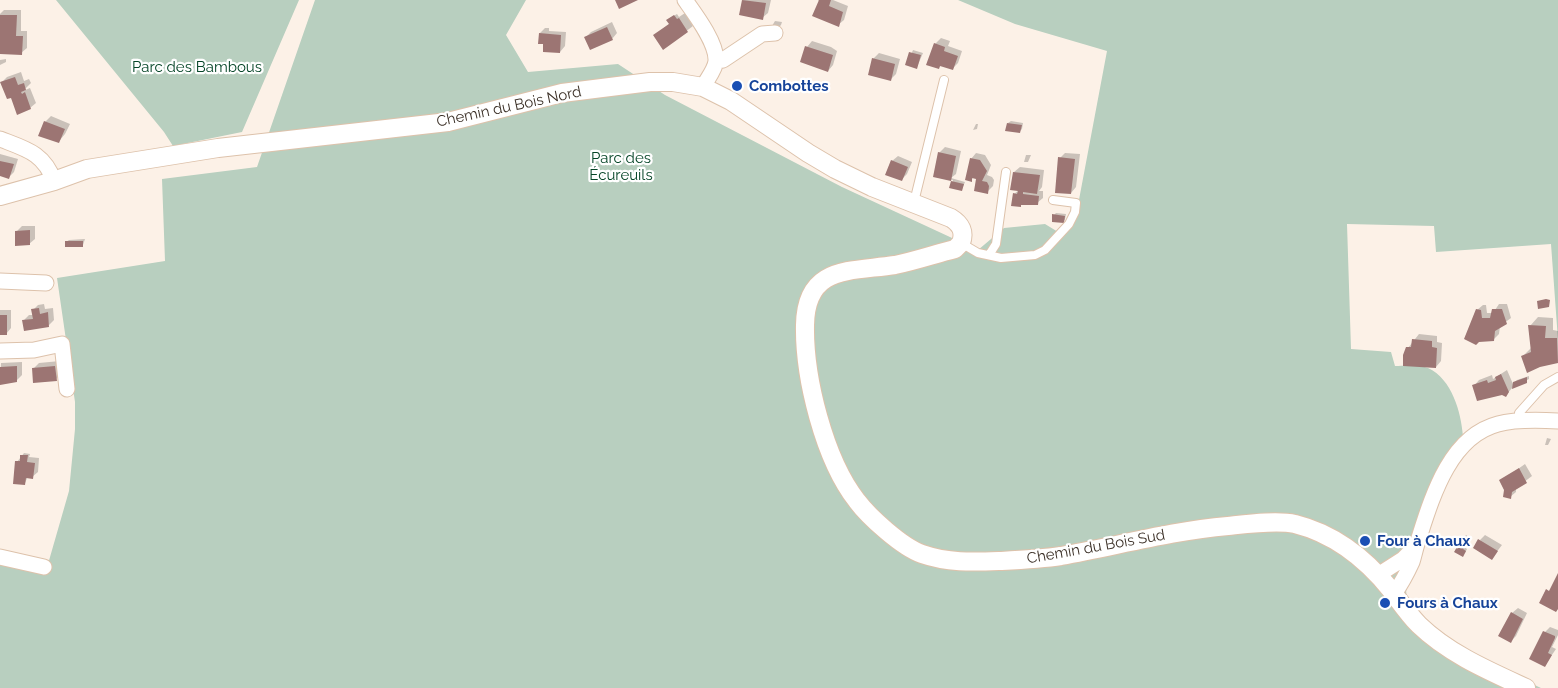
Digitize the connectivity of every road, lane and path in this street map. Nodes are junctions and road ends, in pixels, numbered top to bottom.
1 (685, 0) edge
2 (775, 33) dead end
3 (716, 61) junction
4 (944, 80) dead end
5 (703, 87) junction
6 (0, 139) edge
7 (1006, 172) dead end
8 (54, 181) junction
9 (0, 196) edge
10 (1053, 200) dead end
11 (914, 203) junction
12 (958, 246) junction
13 (989, 255) junction
14 (0, 281) edge
15 (46, 283) dead end
16 (0, 351) edge
17 (1558, 377) edge
18 (67, 389) dead end
19 (1558, 421) edge
20 (1520, 422) junction
21 (1416, 546) junction
22 (0, 557) edge
23 (44, 567) dead end
24 (1378, 575) junction
25 (1394, 594) junction
26 (1526, 688) edge

1 - 3 street
2 - 3 street
3 - 5 street
4 - 11 lane
5 - 8 street, Chemin du Bois Nord
5 - 11 street, Chemin du Bois Nord
6 - 8 street
7 - 13 lane
8 - 9 street, Chemin du Bois Nord
10 - 13 lane
11 - 12 street, Chemin du Bois Nord
12 - 13 lane
12 - 24 street, Chemin du Bois Sud
14 - 15 street
16 - 18 street
17 - 20 lane
19 - 20 street
20 - 21 street
21 - 24 street
21 - 25 street
22 - 23 street
24 - 25 street, Chemin du Bois Sud
25 - 26 street, Chemin du Bois Sud

